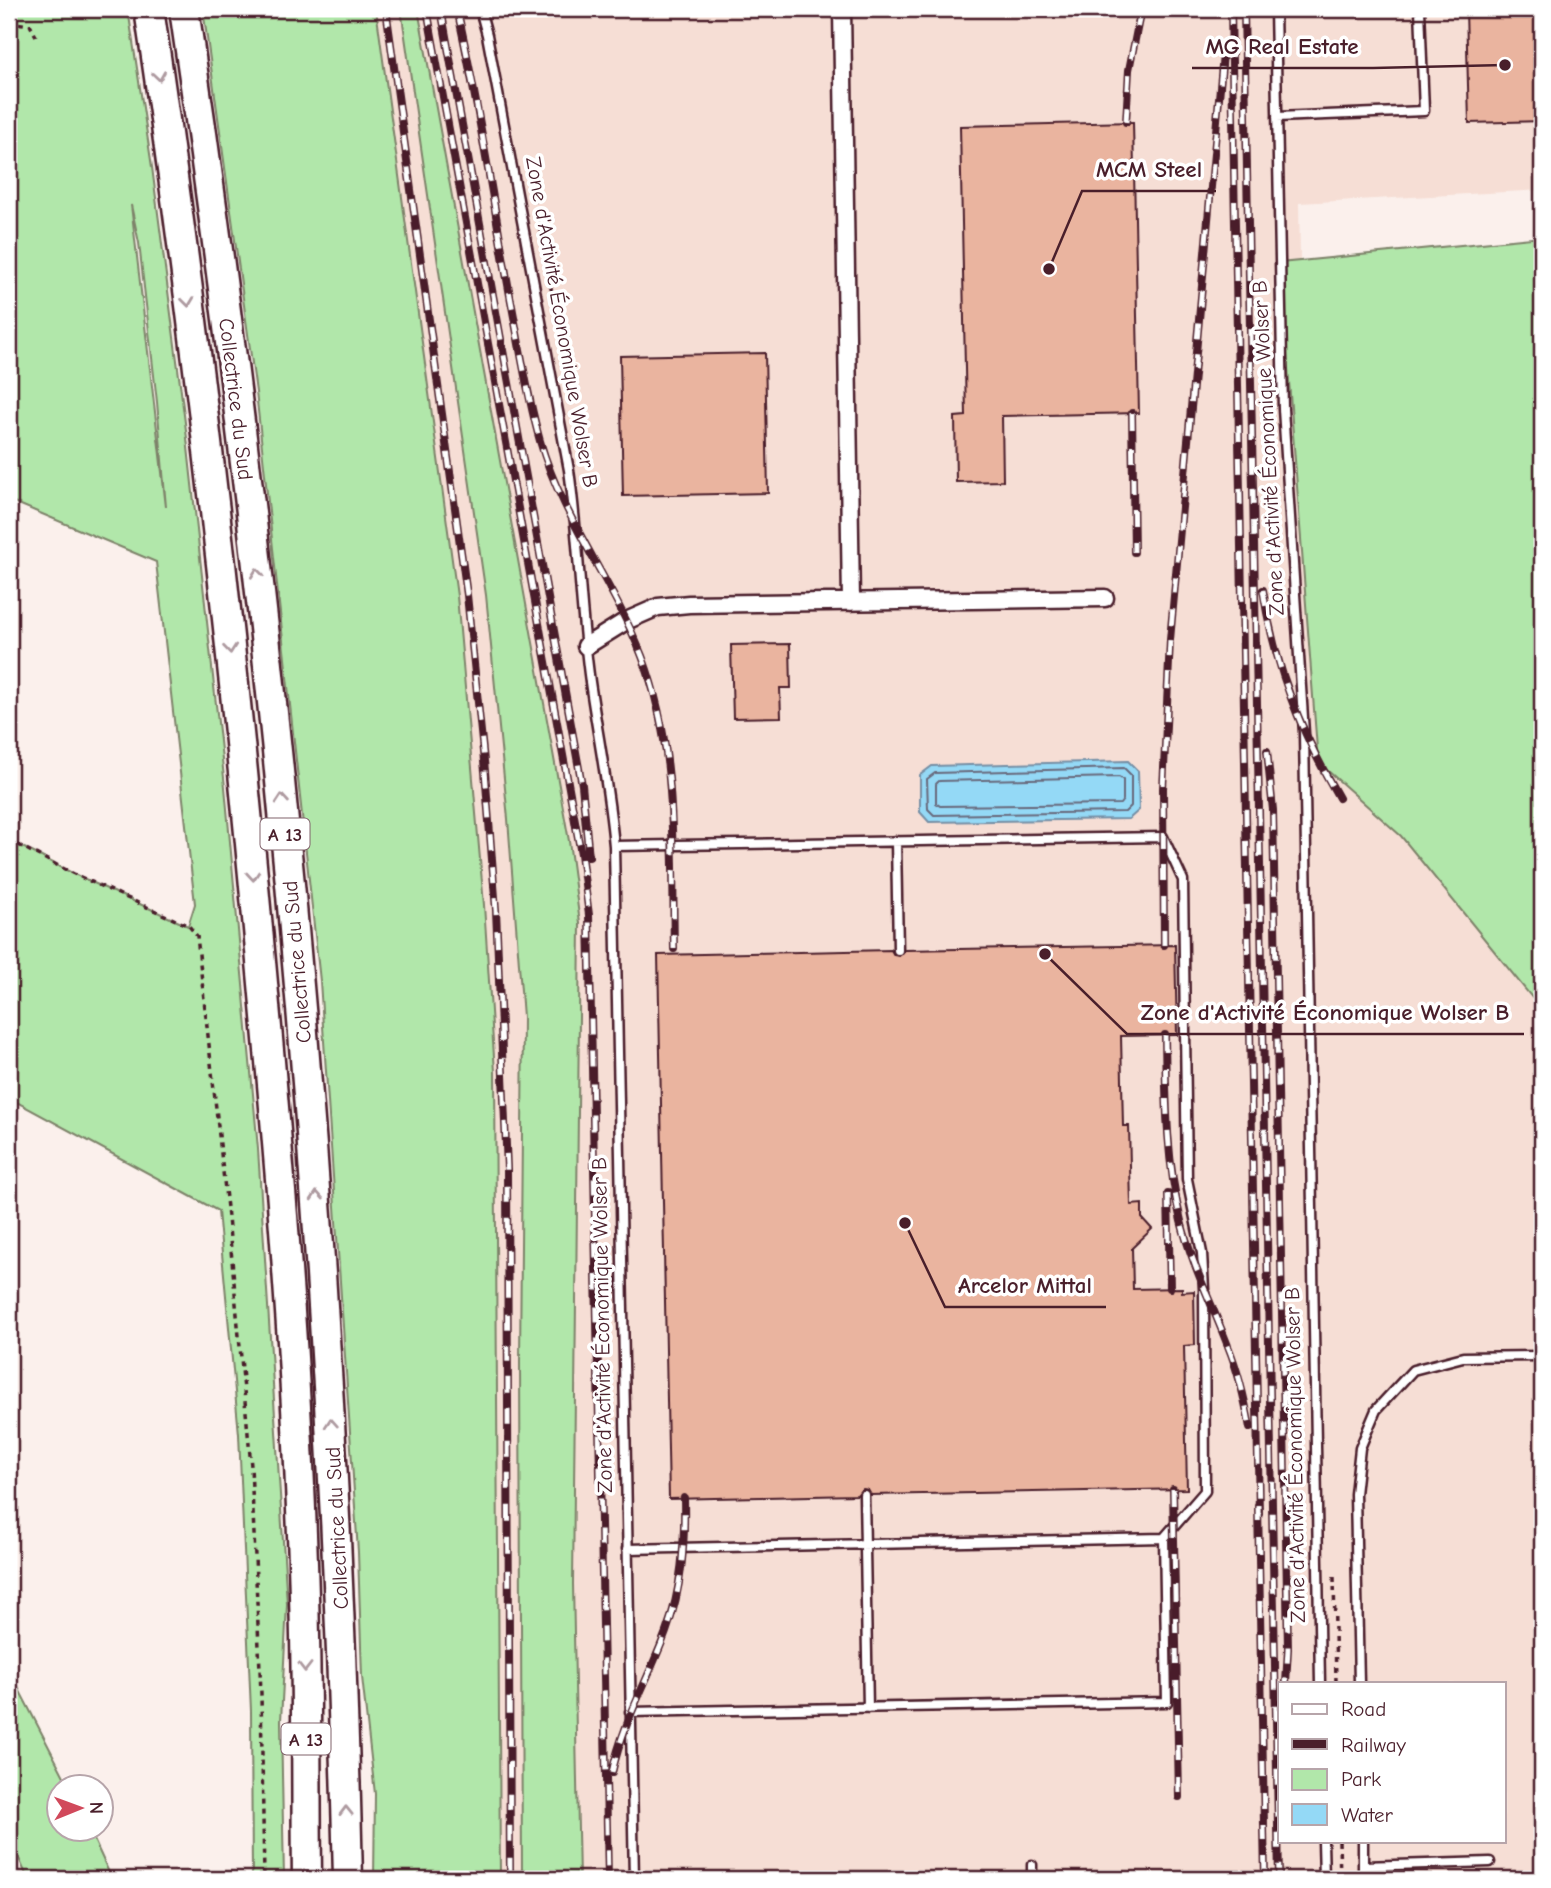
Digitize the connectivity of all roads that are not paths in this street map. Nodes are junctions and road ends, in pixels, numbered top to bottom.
1 (149, 9) edge
2 (184, 9) edge
3 (480, 9) edge
4 (842, 9) edge
5 (1275, 9) edge
6 (1420, 9) edge
7 (1277, 117) junction
8 (1105, 598) dead end
9 (851, 602) junction
10 (586, 646) junction
11 (896, 841) junction
12 (614, 846) junction
13 (898, 950) dead end
14 (1542, 1356) edge
15 (864, 1495) dead end
16 (1164, 1538) junction
17 (865, 1544) junction
18 (628, 1549) junction
19 (1320, 1682) edge
20 (1359, 1682) edge
21 (868, 1708) junction
22 (630, 1712) junction
23 (1323, 1842) edge
24 (1363, 1842) edge
25 (1490, 1862) dead end
26 (1032, 1865) dead end
27 (1363, 1866) junction
28 (307, 1879) edge
29 (348, 1879) edge
30 (634, 1879) edge
31 (1032, 1879) edge
32 (1324, 1879) edge
33 (1363, 1879) edge

1 -> 28 highway, Collectrice du Sud / A 13
29 -> 2 highway, Collectrice du Sud / A 13
3 - 10 lane, Zone d'Activité Économique Wolser B
4 - 9 street
5 - 7 lane, Zone d'Activité Économique Wolser B
6 - 7 lane
7 - 19 lane, Zone d'Activité Économique Wolser B
8 - 9 street
9 - 10 street
10 - 12 lane, Zone d'Activité Économique Wolser B
11 - 12 lane
11 - 13 lane
11 - 16 lane
12 - 18 lane, Zone d'Activité Économique Wolser B
14 - 20 lane
15 - 17 lane
16 - 17 lane
16 - 21 lane
17 - 18 lane
17 - 21 lane
18 - 22 lane, Zone d'Activité Économique Wolser B
21 - 22 lane
22 - 30 lane, Zone d'Activité Économique Wolser B
23 - 32 lane
24 - 27 lane
25 - 27 lane
26 - 31 lane
27 - 33 lane

